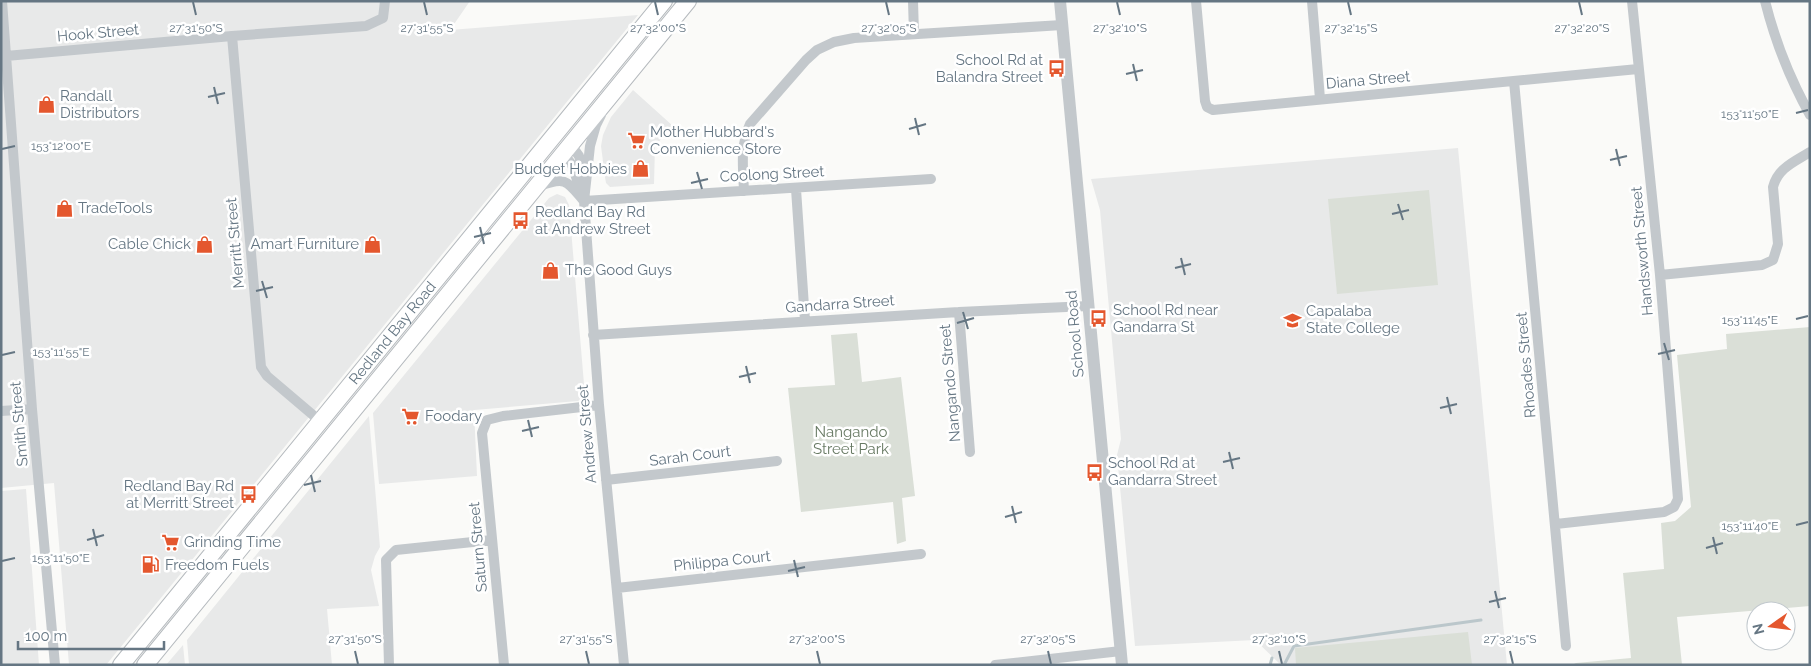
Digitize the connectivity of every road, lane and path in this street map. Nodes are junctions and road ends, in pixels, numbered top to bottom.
1 (2, 1) edge
2 (384, 1) edge
3 (664, 1) edge
4 (688, 1) edge
5 (913, 1) edge
6 (1060, 1) edge
7 (1196, 1) edge
8 (1312, 1) edge
9 (1632, 1) edge
10 (1765, 1) edge
11 (1062, 25) junction
12 (914, 34) junction
13 (232, 36) junction
14 (6, 56) junction
15 (1638, 69) junction
16 (1514, 81) junction
17 (609, 99) junction
18 (1320, 99) junction
19 (1810, 115) edge
20 (554, 136) junction
21 (567, 149) junction
22 (1810, 152) edge
23 (931, 179) dead end
24 (586, 182) junction
25 (537, 188) junction
26 (796, 188) junction
27 (744, 191) junction
28 (584, 201) junction
29 (1660, 275) junction
30 (1090, 306) junction
31 (959, 312) junction
32 (805, 321) junction
33 (593, 335) junction
34 (599, 405) junction
35 (32, 409) junction
36 (1, 411) edge
37 (320, 421) junction
38 (970, 452) dead end
39 (777, 461) dead end
40 (606, 480) junction
41 (1556, 524) junction
42 (492, 540) junction
43 (921, 554) dead end
44 (617, 588) junction
45 (1566, 646) dead end
46 (1121, 651) junction
47 (55, 665) edge
48 (121, 665) edge
49 (145, 665) edge
50 (390, 665) edge
51 (504, 665) edge
52 (624, 665) edge
53 (995, 665) edge
54 (1122, 665) edge

1 - 14 street, Smith Street
2 - 13 street, Hook Street
3 - 20 main road, Redland Bay Road
4 - 17 main road, Redland Bay Road
5 - 12 street
6 - 11 street, School Road
7 - 18 street, Diana Street
8 - 18 street
9 - 15 street, Handsworth Street
10 - 19 street
11 - 12 street
11 - 30 street, School Road
12 - 27 street
13 - 14 street, Hook Street
13 - 37 street, Merritt Street
14 - 35 street, Smith Street
15 - 16 street, Diana Street
15 - 29 street, Handsworth Street
16 - 18 street, Diana Street
16 - 41 street, Rhoades Street
17 - 21 main road, Redland Bay Road
17 - 24 street, Andrew Street
20 - 21 main road
20 - 37 main road, Redland Bay Road
21 - 24 street, Andrew Street
21 - 25 main road, Redland Bay Road
21 - 28 street, Andrew Street
22 - 29 street
23 - 26 street, Coolong Street
24 - 28 street, Andrew Street
25 - 28 street
25 - 49 main road, Redland Bay Road
26 - 27 street, Coolong Street
26 - 32 street
27 - 28 street, Coolong Street
28 - 33 street, Andrew Street
29 - 41 street, Handsworth Street
30 - 31 street, Gandarra Street
30 - 46 street, School Road
31 - 32 street, Gandarra Street
31 - 38 street, Nangando Street
32 - 33 street, Gandarra Street
33 - 34 street, Andrew Street
34 - 40 street, Andrew Street
34 - 42 street, Saturn Street
35 - 36 street
35 - 47 street, Smith Street
37 - 48 main road, Redland Bay Road
39 - 40 street, Sarah Court
40 - 44 street, Andrew Street
41 - 45 street, Rhoades Street
42 - 50 street
42 - 51 street, Saturn Street
43 - 44 street, Philippa Court
44 - 52 street, Andrew Street
46 - 53 street
46 - 54 street, School Road

